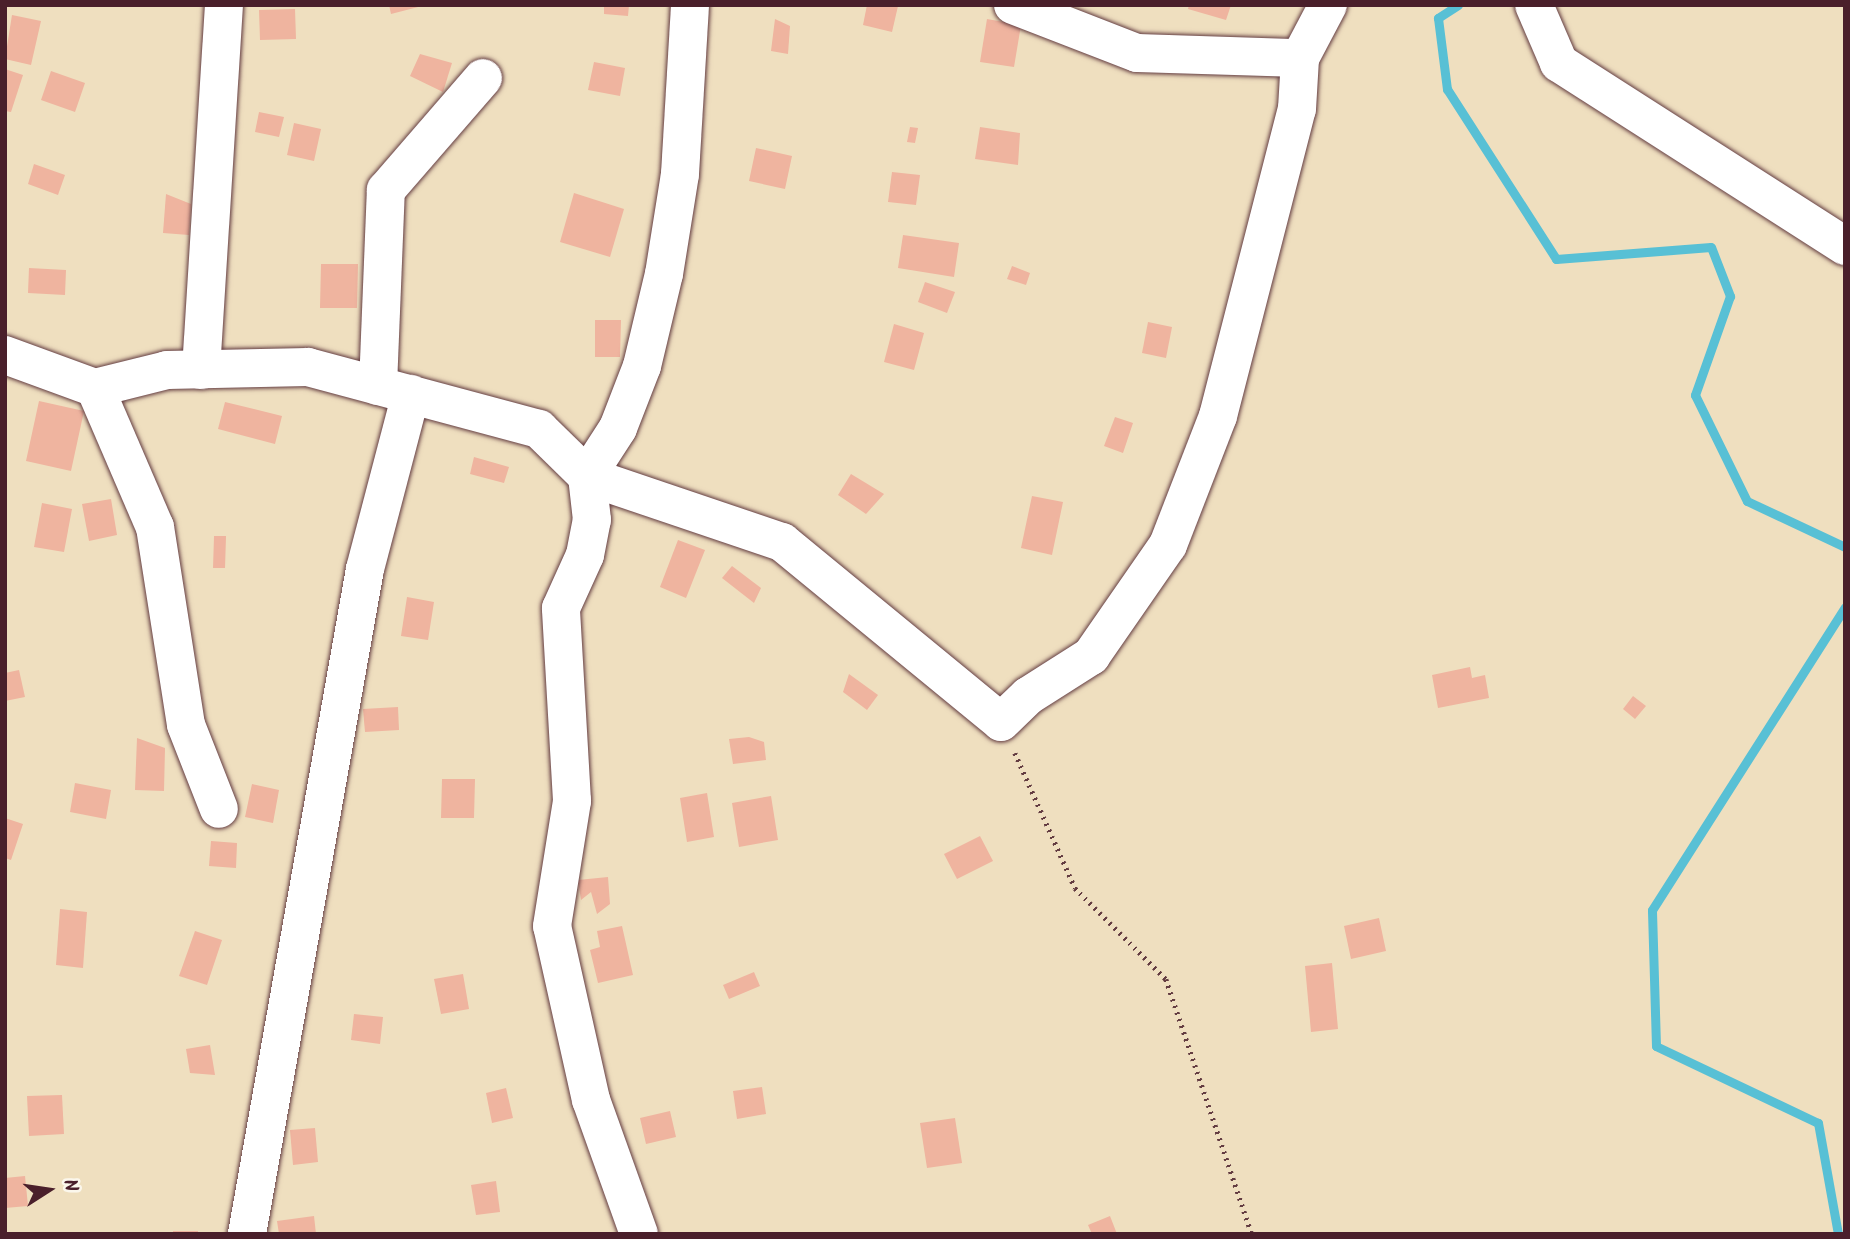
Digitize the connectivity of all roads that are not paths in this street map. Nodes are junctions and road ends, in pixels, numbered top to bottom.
1 (224, 5) edge
2 (690, 5) edge
3 (1013, 5) edge
4 (1328, 5) edge
5 (1534, 5) edge
6 (1300, 58) junction
7 (482, 78) dead end
8 (1845, 246) edge
9 (5, 355) edge
10 (201, 370) junction
11 (95, 388) junction
12 (394, 390) junction
13 (587, 476) junction
14 (219, 809) dead end
15 (247, 1234) edge
16 (639, 1234) edge

1 - 10 street
2 - 13 street
3 - 6 street
4 - 6 street
5 - 8 street
6 - 13 street
7 - 12 street
9 - 11 street
10 - 11 street
10 - 12 street
11 - 14 street
12 - 13 street
12 - 15 street
13 - 16 street

